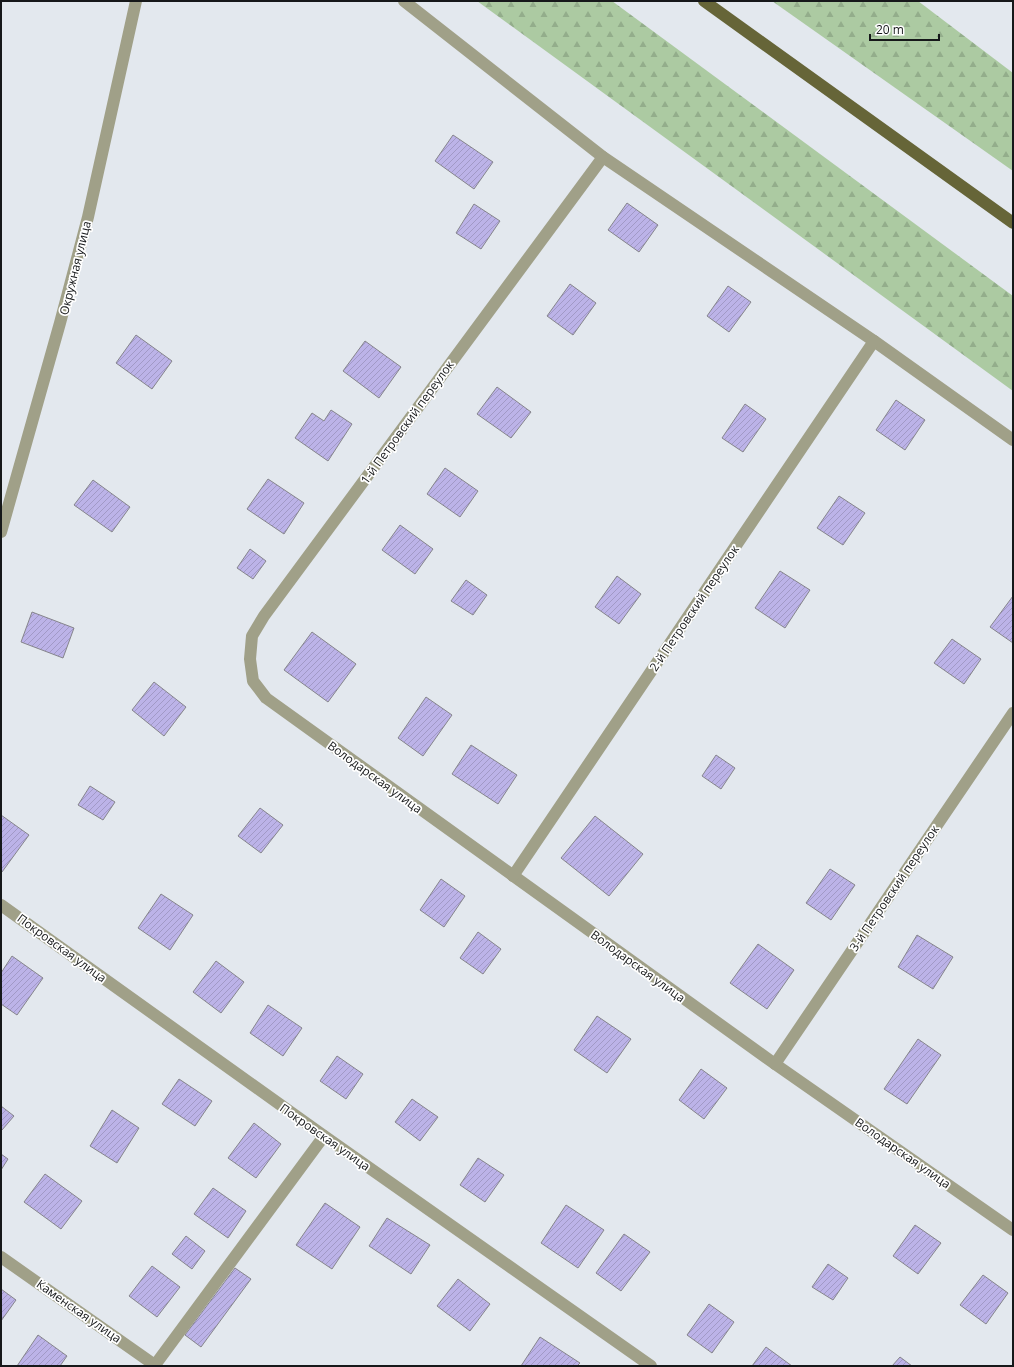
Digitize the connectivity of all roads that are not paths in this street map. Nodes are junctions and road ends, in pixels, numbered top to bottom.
1 (136, 1) edge
2 (404, 1) edge
3 (704, 1) edge
4 (603, 156) junction
5 (1013, 223) edge
6 (874, 341) junction
7 (1013, 440) edge
8 (1, 532) edge
9 (266, 698) joint
10 (1013, 713) edge
11 (513, 876) junction
12 (1, 905) edge
13 (775, 1064) junction
14 (324, 1136) junction
15 (1013, 1230) edge
16 (1, 1257) edge
17 (155, 1365) edge
18 (651, 1366) edge

1 - 8 street, Окружная улица
2 - 4 street
3 - 5 main road
4 - 6 street
4 - 9 street, 1-й Петровский переулок
6 - 7 street
6 - 11 street, 2-й Петровский переулок
9 - 11 street, Володарская улица
10 - 13 street, 3-й Петровский переулок
11 - 13 street, Володарская улица
12 - 14 street, Покровская улица
13 - 15 street, Володарская улица
14 - 17 street
14 - 18 street, Покровская улица
16 - 17 street, Каменская улица

